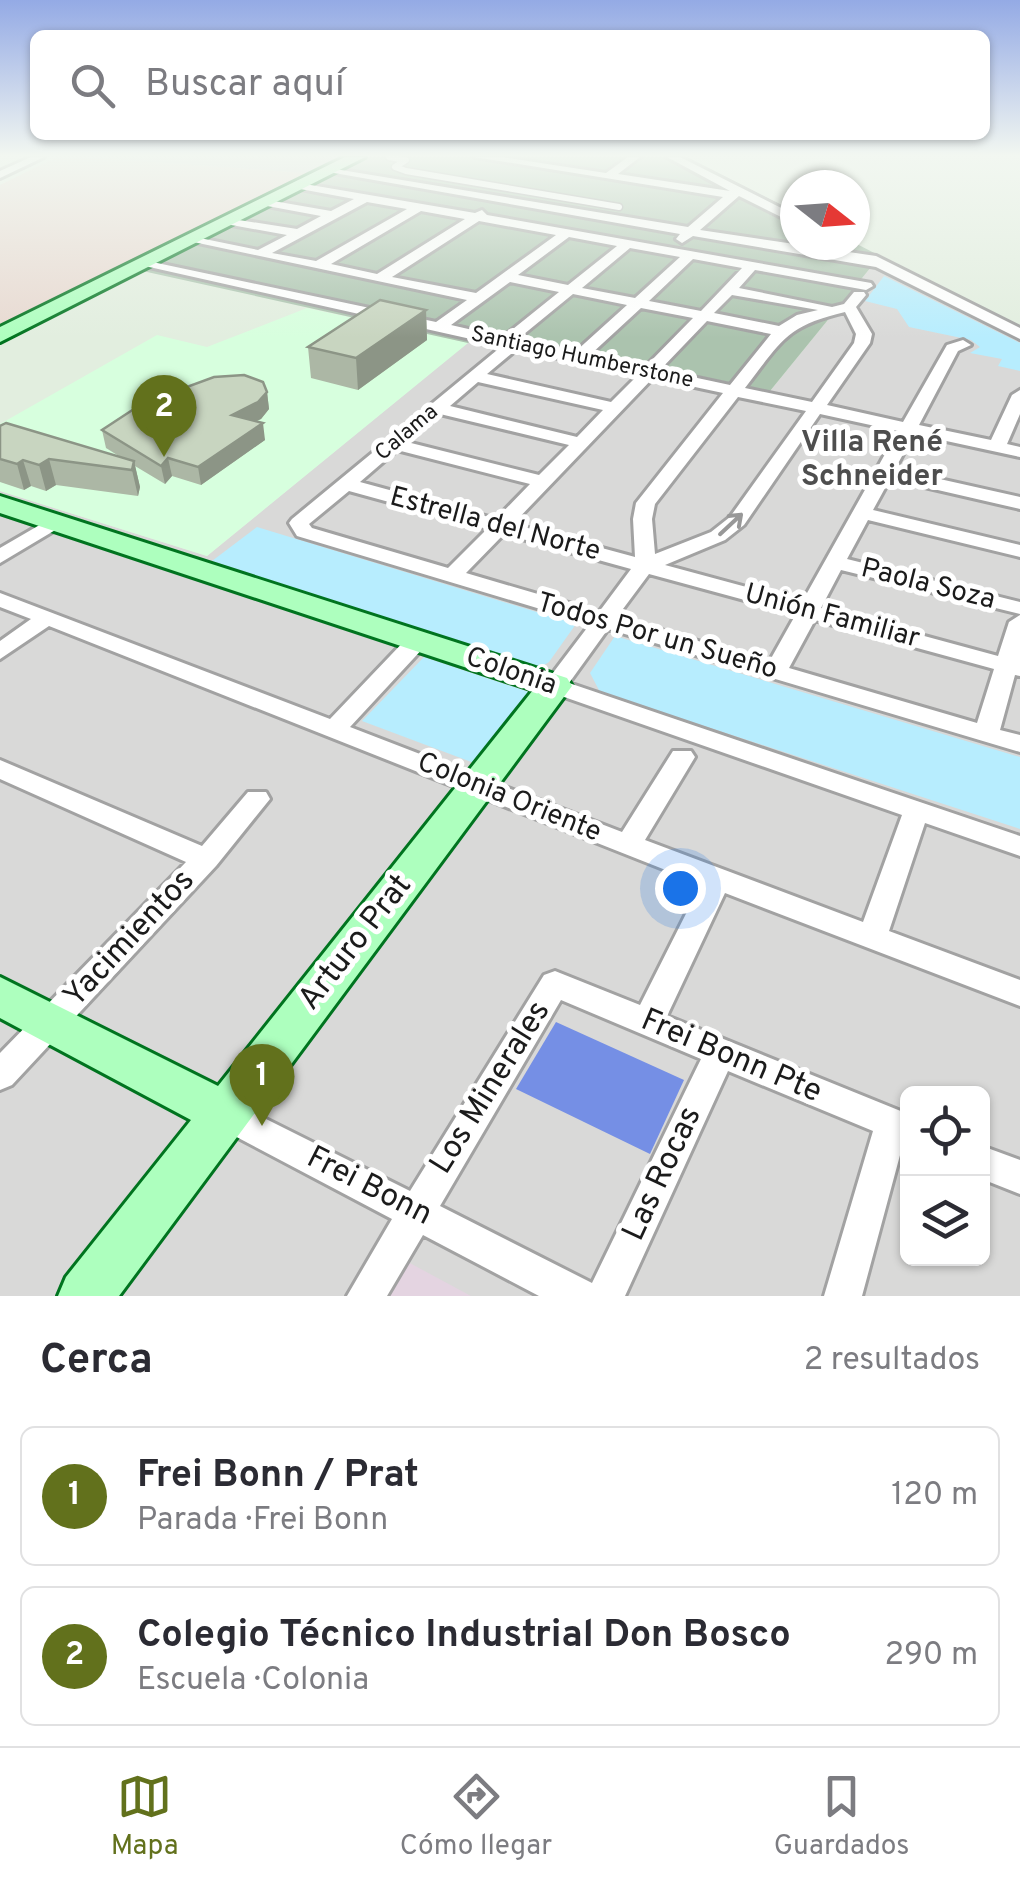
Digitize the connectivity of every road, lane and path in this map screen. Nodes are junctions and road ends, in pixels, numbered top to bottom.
1 (237, 217) edge
2 (328, 217) edge
3 (402, 217) edge
4 (477, 217) edge
5 (480, 217) edge
6 (606, 217) edge
7 (706, 217) edge
8 (230, 221) junction
9 (690, 232) junction
10 (299, 233) junction
11 (567, 233) junction
12 (190, 240) junction
13 (627, 244) junction
14 (668, 251) junction
15 (260, 254) junction
16 (690, 255) junction
17 (870, 258) edge
18 (144, 264) junction
19 (882, 264) junction
20 (318, 266) junction
21 (752, 266) junction
22 (507, 277) junction
23 (380, 278) junction
24 (866, 286) junction
25 (571, 290) junction
26 (728, 290) junction
27 (478, 298) junction
28 (638, 302) junction
29 (844, 308) junction
30 (704, 316) junction
31 (439, 327) junction
32 (781, 331) junction
33 (1020, 334) edge
34 (0, 335) edge
35 (511, 342) junction
36 (964, 345) dead end
37 (580, 357) junction
38 (650, 372) junction
39 (475, 376) junction
40 (736, 391) junction
41 (1020, 395) edge
42 (437, 408) junction
43 (616, 408) junction
44 (818, 409) junction
45 (908, 428) junction
46 (582, 442) junction
47 (394, 444) junction
48 (997, 448) junction
49 (1020, 452) edge
50 (884, 472) junction
51 (543, 482) junction
52 (346, 484) junction
53 (1020, 503) edge
54 (0, 504) edge
55 (862, 513) junction
56 (55, 522) junction
57 (299, 524) joint
58 (500, 526) junction
59 (1020, 551) edge
60 (0, 557) edge
61 (835, 562) junction
62 (644, 566) junction
63 (452, 576) junction
64 (0, 599) edge
65 (1020, 608) edge
66 (808, 611) junction
67 (49, 616) junction
68 (604, 621) junction
69 (1020, 622) edge
70 (418, 640) junction
71 (0, 652) edge
72 (1013, 667) edge
73 (775, 672) junction
74 (555, 686) junction
75 (335, 728) junction
76 (986, 734) junction
77 (1020, 744) edge
78 (682, 757) dead end
79 (0, 769) edge
80 (478, 787) junction
81 (257, 799) dead end
82 (916, 812) junction
83 (628, 846) junction
84 (1020, 846) edge
85 (206, 859) junction
86 (718, 879) junction
87 (872, 938) junction
88 (555, 984) joint
89 (1020, 993) edge
90 (0, 996) edge
91 (648, 1022) junction
92 (50, 1024) junction
93 (720, 1052) junction
94 (0, 1075) edge
95 (224, 1112) junction
96 (900, 1127) edge
97 (990, 1165) edge
98 (1020, 1177) edge
99 (415, 1212) junction
100 (85, 1296) edge
101 (366, 1296) edge
102 (578, 1296) edge
103 (605, 1296) edge
104 (843, 1296) edge

1 - 8 street
2 - 10 street
3 - 20 street
4 - 23 street
5 - 11 street
6 - 9 street
7 - 9 street
8 - 10 street
8 - 12 street
9 - 14 street
9 - 19 street
10 - 15 street
11 - 13 street
11 - 22 street
12 - 15 street
12 - 18 street
13 - 14 street
13 - 25 street, Calama
14 - 16 street
15 - 20 street
16 - 21 street
16 - 28 street
17 - 19 street
18 - 31 street, Santiago Humberstone
18 - 34 street
19 - 24 street
19 - 33 street
20 - 23 street
21 - 24 street
21 - 26 street
22 - 25 street
22 - 27 street
23 - 27 street
24 - 29 street
25 - 28 street
25 - 35 street, Calama
26 - 29 street
26 - 30 street
27 - 31 street
28 - 30 street
28 - 37 street
29 - 32 street
29 - 44 street
30 - 32 street
30 - 38 street
31 - 35 street, Santiago Humberstone
32 - 40 street
35 - 37 street, Santiago Humberstone
35 - 39 street, Calama
36 - 45 street
37 - 38 street, Santiago Humberstone
38 - 40 street, Santiago Humberstone
38 - 43 street
39 - 42 street, Calama
39 - 43 street
40 - 44 street, Santiago Humberstone
40 - 62 street
41 - 48 street
42 - 46 street
42 - 47 street, Calama
43 - 46 street
44 - 45 street, Santiago Humberstone
62 -> 44 street
45 - 48 street, Santiago Humberstone
45 - 50 street
46 - 51 street
47 - 51 street
47 - 52 street, Calama
48 - 49 street, Santiago Humberstone
50 - 53 street
50 - 55 street
51 - 58 street
52 - 57 street, Calama
52 - 58 street, Estrella del Norte
54 - 56 street, Colonia
55 - 59 street
55 - 61 street
56 - 60 street
56 - 70 street, Colonia
57 - 63 street, Todos Por un Sueño
58 - 62 street, Estrella del Norte
58 - 63 street
61 - 65 street, Paola Soza
61 - 66 street
62 - 66 street, Unión Familiar
62 - 68 street
63 - 68 street, Todos Por un Sueño
64 - 67 street, Colonia Oriente
66 - 72 street, Unión Familiar
66 - 73 street
67 - 71 street
67 - 75 street, Colonia Oriente
68 - 73 street, Todos Por un Sueño
68 - 74 street
69 - 72 street
70 - 74 street, Colonia
70 - 75 street
72 - 76 street
73 - 76 street, Todos Por un Sueño
74 - 80 street, Arturo Prat
74 - 82 street, Colonia
75 - 80 street, Colonia Oriente
76 - 77 street, Todos Por un Sueño
78 - 83 street
79 - 85 street
80 - 83 street, Colonia Oriente
80 - 95 street, Arturo Prat
81 - 85 street, Yacimientos
82 - 84 street, Colonia
82 - 87 street
83 - 86 street, Colonia Oriente
85 - 92 street, Yacimientos
86 - 87 street, Colonia Oriente
86 - 91 street
87 - 89 street, Colonia Oriente
88 - 91 street, Frei Bonn Pte
88 - 99 street, Los Minerales
90 - 92 street, Frei Bonn
91 - 93 street, Frei Bonn Pte
92 - 94 street, Yacimientos
92 - 95 street, Frei Bonn
93 - 96 street, Frei Bonn Pte
93 - 103 street, Las Rocas
95 - 99 street, Frei Bonn
95 - 100 street, Arturo Prat
96 - 104 street
97 - 98 street
99 - 101 street, Los Minerales
99 - 102 street, Frei Bonn

